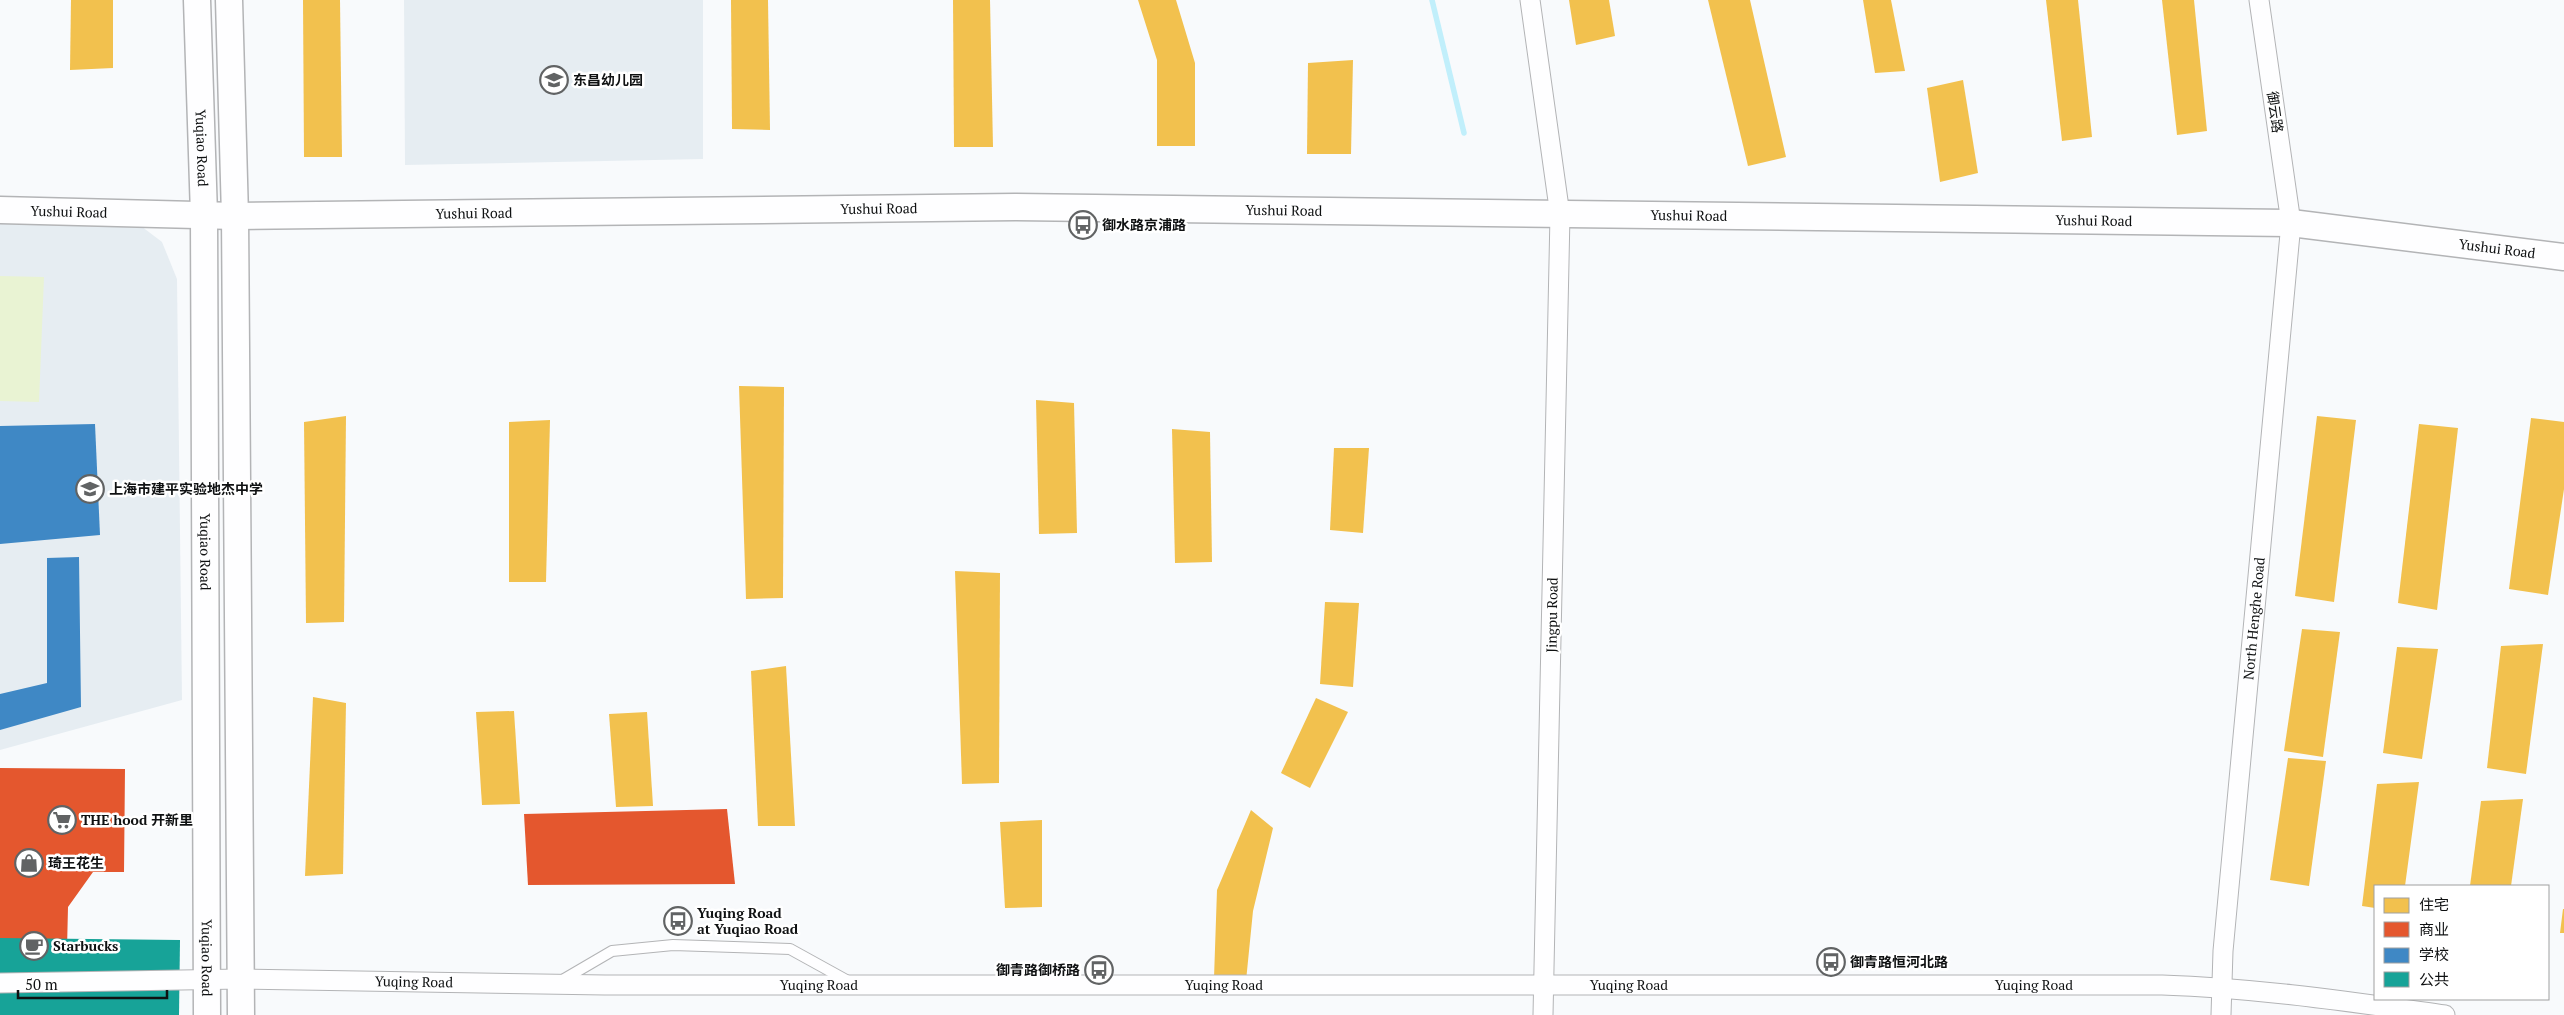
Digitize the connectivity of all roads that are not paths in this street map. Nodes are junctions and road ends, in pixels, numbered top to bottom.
1 (197, 0) edge
2 (229, 0) edge
3 (1530, 0) edge
4 (2259, 0) edge
5 (0, 210) edge
6 (204, 215) junction
7 (1560, 215) junction
8 (234, 216) junction
9 (2291, 223) junction
10 (2564, 257) edge
11 (241, 979) junction
12 (207, 980) junction
13 (0, 983) edge
14 (555, 984) junction
15 (855, 986) junction
16 (1544, 986) junction
17 (2222, 987) junction
18 (206, 1015) edge
19 (241, 1015) edge
20 (1543, 1015) edge
21 (2221, 1015) edge
22 (2445, 1015) edge

1 - 6 street, Yuqiao Road
2 - 8 street
3 - 7 street, Jingpu Road
4 - 9 street, 御云路
5 - 6 street, Yushui Road
6 - 8 street, Yushui Road
6 - 12 street, Yuqiao Road
7 - 8 street, Yushui Road
7 - 9 street, Yushui Road
7 - 16 street, Jingpu Road
8 - 11 street
9 - 10 street, Yushui Road
9 - 17 street, North Henghe Road
11 - 12 street, Yuqing Road
11 - 14 street, Yuqing Road
11 - 19 street
12 - 13 street, Yuqing Road
12 - 18 street, Yuqiao Road
14 - 15 street, Yuqing Road
14 - 15 lane
15 - 16 street, Yuqing Road
16 - 17 street, Yuqing Road
16 - 20 street, Jingpu Road
17 - 21 street, North Henghe Road
17 - 22 street, Yuqing Road

